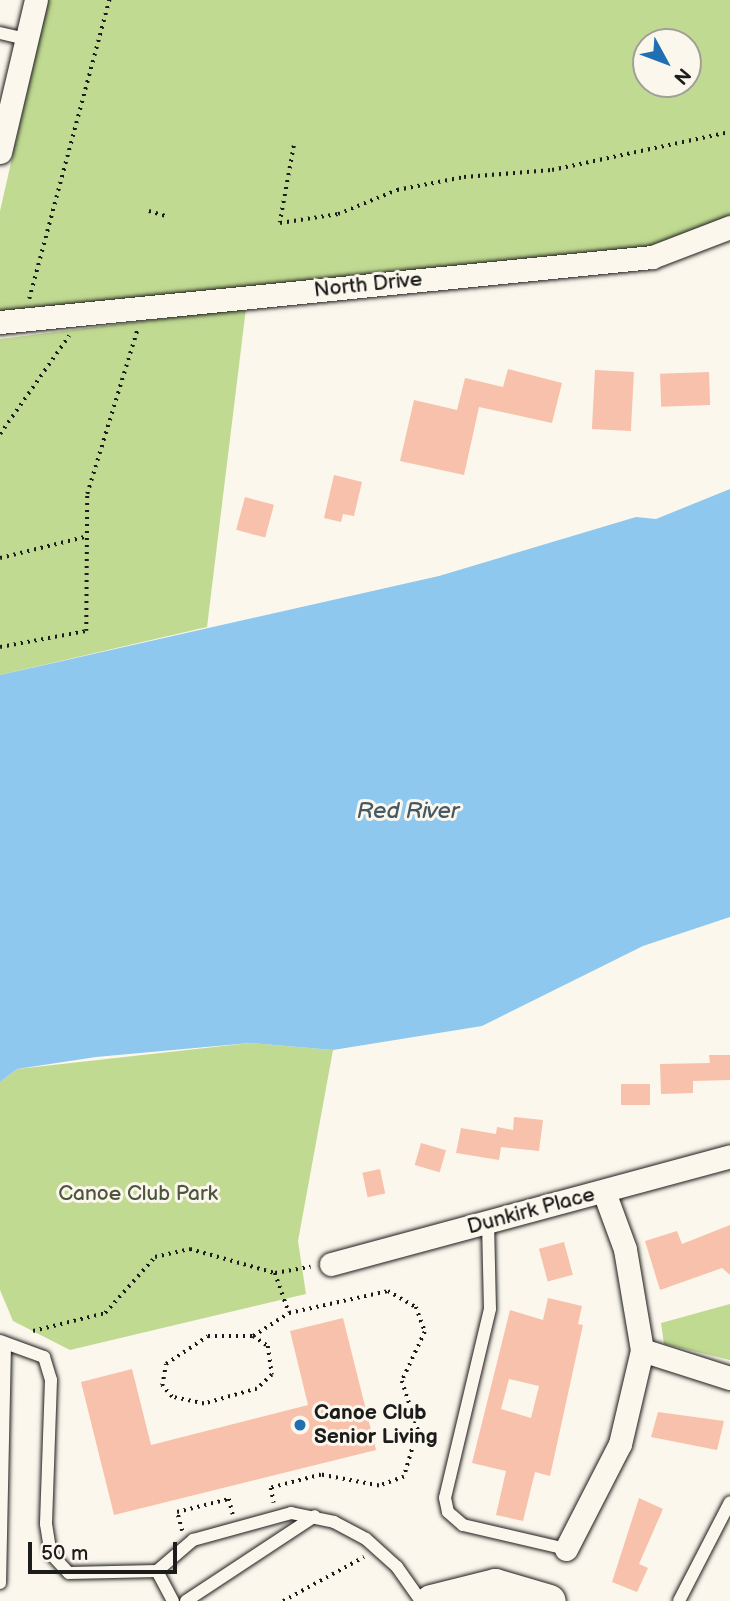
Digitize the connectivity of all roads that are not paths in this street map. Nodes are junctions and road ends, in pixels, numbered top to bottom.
1 (36, 0) edge
2 (0, 33) edge
3 (26, 39) junction
4 (0, 152) edge
5 (730, 227) edge
6 (11, 321) edge
7 (730, 1156) edge
8 (604, 1192) junction
9 (488, 1222) junction
10 (331, 1264) road end
11 (3, 1343) edge
12 (642, 1350) junction
13 (730, 1378) edge
14 (730, 1502) edge
15 (315, 1516) junction
16 (566, 1549) joint
17 (157, 1570) junction
18 (0, 1583) edge
19 (173, 1601) edge
20 (186, 1601) edge
21 (421, 1601) edge
22 (431, 1601) edge
23 (549, 1601) edge
24 (679, 1601) edge

1 - 3 street
2 - 3 lane
3 - 4 street
5 - 6 street, North Drive
7 - 8 street, Dunkirk Place
8 - 9 street, Dunkirk Place
8 - 12 street
9 - 10 street, Dunkirk Place
9 - 16 lane
11 - 17 lane
11 - 18 lane
12 - 13 street
12 - 16 street
14 - 24 lane
15 - 17 lane
15 - 20 lane
15 - 21 lane
17 - 19 lane
22 - 23 main road

